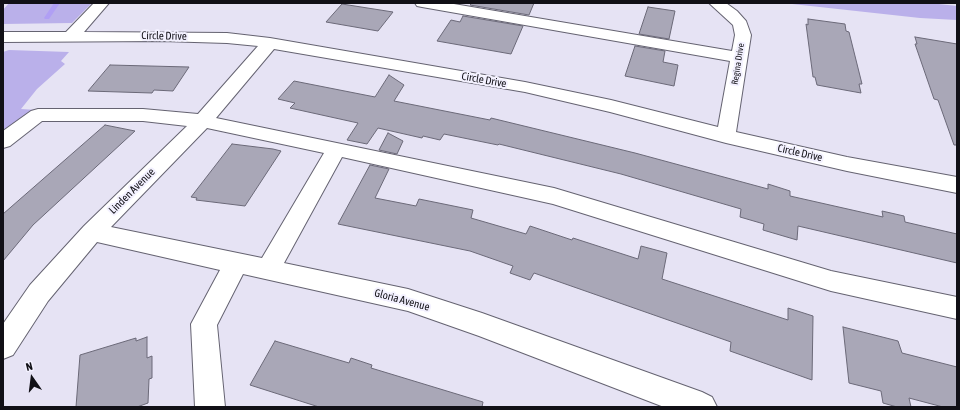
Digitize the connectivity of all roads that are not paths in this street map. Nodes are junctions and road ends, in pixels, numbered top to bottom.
1 (102, 3) edge
2 (422, 3) edge
3 (716, 3) edge
4 (3, 36) edge
5 (71, 36) junction
6 (270, 43) junction
7 (739, 57) junction
8 (202, 121) junction
9 (726, 136) junction
10 (3, 141) edge
11 (336, 149) junction
12 (956, 186) edge
13 (92, 232) junction
14 (236, 264) junction
15 (267, 271) junction
16 (957, 308) edge
17 (3, 346) edge
18 (210, 407) edge
19 (702, 407) edge

1 - 5 street
2 - 7 street
3 - 7 street, Regina Drive
4 - 5 street, Circle Drive
5 - 6 street, Circle Drive
6 - 8 street, Linden Avenue
6 - 9 street, Circle Drive
7 - 9 street, Regina Drive
8 - 10 street
8 - 11 street
8 - 13 street, Linden Avenue
9 - 12 street, Circle Drive
11 - 15 street
11 - 16 street
13 - 14 street, Gloria Avenue
13 - 17 street, Linden Avenue
14 - 15 street, Gloria Avenue
14 - 18 street
15 - 19 street, Gloria Avenue

